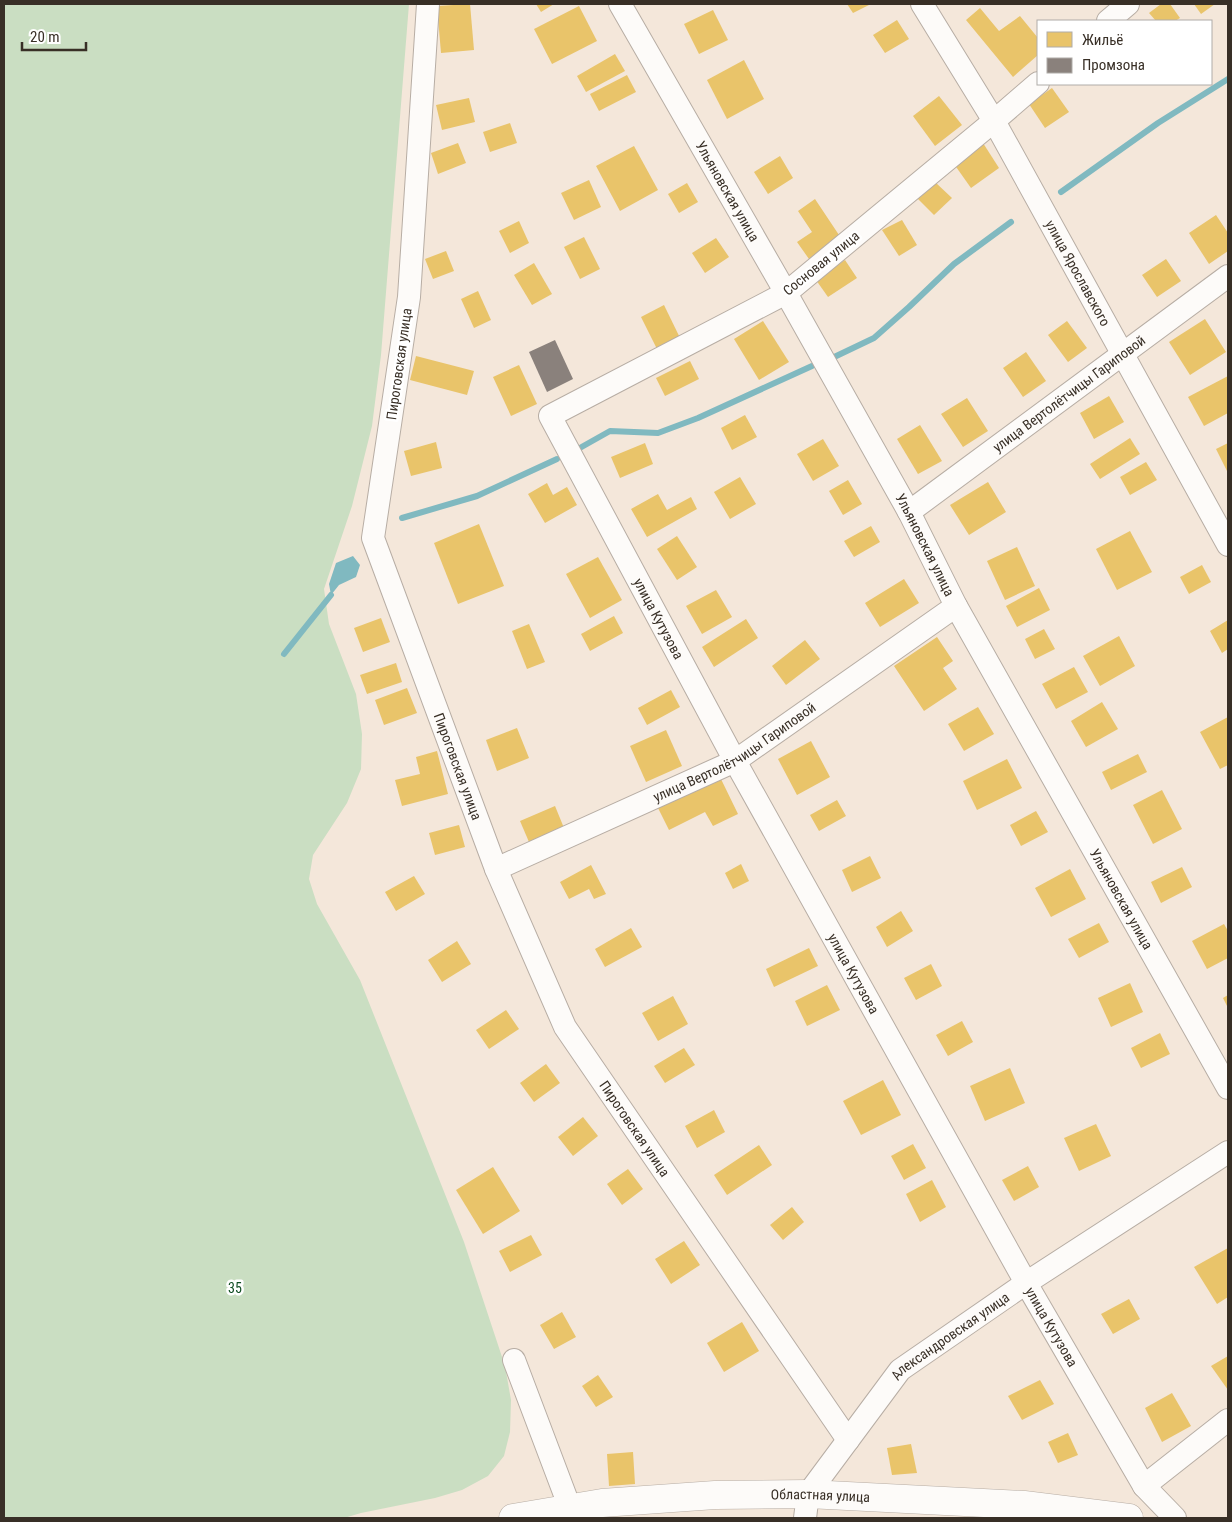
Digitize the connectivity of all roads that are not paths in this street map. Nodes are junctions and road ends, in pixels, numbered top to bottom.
1 (428, 4) edge
2 (620, 4) edge
3 (922, 4) edge
4 (1128, 4) edge
5 (1109, 20) edge
6 (1037, 83) edge
7 (994, 121) junction
8 (1228, 276) edge
9 (786, 293) junction
10 (1124, 354) junction
11 (550, 416) joint
12 (909, 512) junction
13 (1228, 545) edge
14 (956, 606) junction
15 (735, 761) junction
16 (496, 869) junction
17 (1228, 1088) edge
18 (1228, 1152) edge
19 (1026, 1283) junction
20 (514, 1360) dead end
21 (1228, 1420) edge
22 (848, 1440) junction
23 (1144, 1486) junction
24 (806, 1506) edge
25 (570, 1508) junction
26 (601, 1510) edge
27 (1023, 1512) edge
28 (513, 1518) edge
29 (1129, 1518) edge
30 (1175, 1518) edge

1 - 16 street, Пироговская улица
2 - 9 street, Ульяновская улица
3 - 7 street, улица Ярославского
4 - 5 street
6 - 7 street, Сосновая улица
7 - 9 street, Сосновая улица
7 - 10 street, улица Ярославского
8 - 10 street, улица Вертолётчицы Гариповой
9 - 11 street, Сосновая улица
9 - 12 street, Ульяновская улица
10 - 12 street, улица Вертолётчицы Гариповой
10 - 13 street, улица Ярославского
11 - 15 street, улица Кутузова
12 - 14 street, Ульяновская улица
14 - 15 street, улица Вертолётчицы Гариповой
14 - 17 street, Ульяновская улица
15 - 16 street, улица Вертолётчицы Гариповой
15 - 19 street, улица Кутузова
16 - 22 street, Пироговская улица
18 - 19 street, Александровская улица
19 - 22 street, Александровская улица
19 - 23 street, улица Кутузова
20 - 25 street
21 - 23 street
22 - 24 street, Александровская улица
23 - 30 street, улица Кутузова
24 - 26 main road, Областная улица
24 - 27 main road, Областная улица
25 - 26 main road, Областная улица
25 - 28 main road, Областная улица
27 - 29 main road, Областная улица

